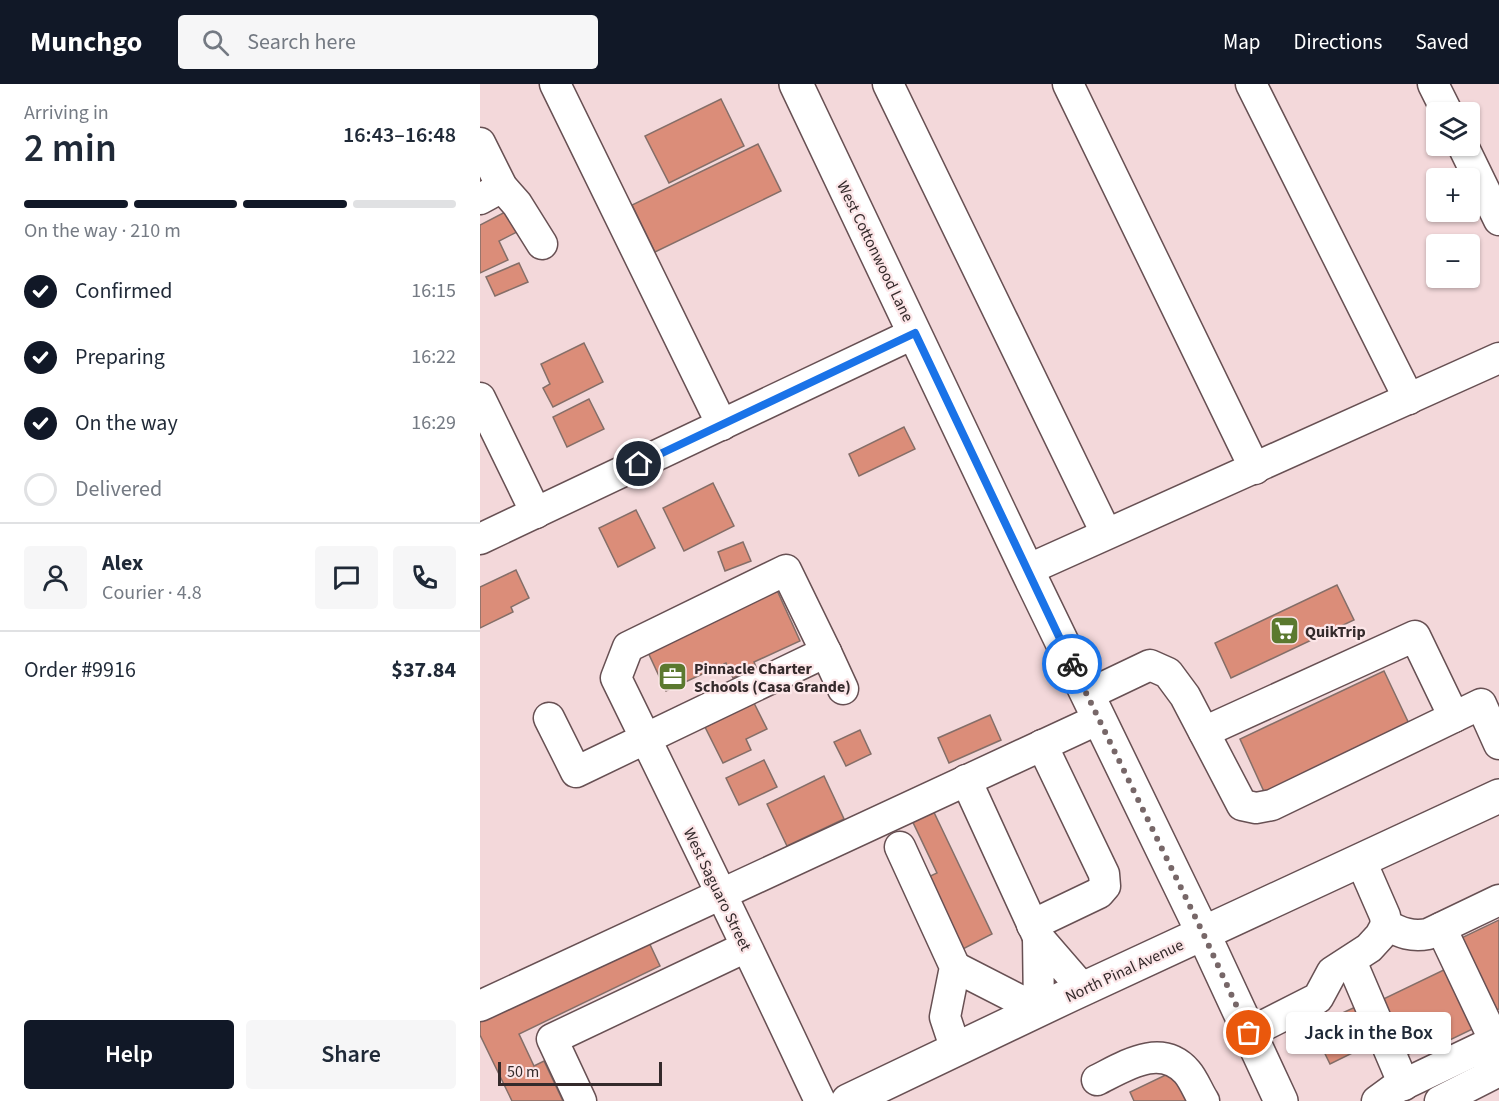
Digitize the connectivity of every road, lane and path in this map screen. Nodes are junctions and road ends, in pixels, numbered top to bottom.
1 (555, 84) edge
2 (796, 84) edge
3 (888, 84) edge
4 (1068, 84) edge
5 (1251, 84) edge
6 (1433, 84) edge
7 (1442, 102) edge
8 (480, 143) edge
9 (1468, 156) edge
10 (491, 194) edge
11 (1499, 220) edge
12 (542, 244) dead end
13 (915, 333) junction
14 (1499, 358) edge
15 (480, 398) edge
16 (1409, 399) junction
17 (722, 424) junction
18 (1255, 469) junction
19 (536, 513) junction
20 (1106, 533) junction
21 (480, 539) edge
22 (1027, 570) junction
23 (826, 652) junction
24 (843, 689) dead end
25 (1093, 707) junction
26 (1454, 717) junction
27 (549, 718) dead end
28 (1204, 732) junction
29 (645, 738) junction
30 (1499, 744) edge
31 (1042, 745) junction
32 (966, 780) junction
33 (1499, 796) edge
34 (900, 847) dead end
35 (1361, 861) junction
36 (720, 894) junction
37 (1499, 900) edge
38 (1386, 925) junction
39 (1441, 928) junction
40 (1035, 931) junction
41 (1203, 933) junction
42 (746, 946) junction
43 (1351, 961) junction
44 (956, 967) junction
45 (1083, 989) junction
46 (480, 1006) edge
47 (1039, 1010) junction
48 (1249, 1033) junction
49 (1494, 1045) edge
50 (956, 1050) junction
51 (1097, 1080) dead end
52 (1404, 1085) junction
53 (1456, 1097) edge
54 (581, 1101) edge
55 (820, 1101) edge
56 (848, 1101) edge
57 (1203, 1101) edge
58 (1281, 1101) edge
59 (1377, 1101) edge

1 - 17 street
2 - 13 main road, West Cottonwood Lane
3 - 20 street
4 - 18 street
5 - 16 street
6 - 7 street
8 - 10 street
9 - 11 street
10 - 12 street
13 - 17 street
13 - 22 main road, West Cottonwood Lane
14 - 16 street
15 - 19 street
16 - 18 street
17 - 19 street
18 - 20 street
19 - 21 street
20 - 22 street
22 - 25 main road, West Cottonwood Lane
23 - 24 street
23 - 29 street
23 - 29 street, West Saguaro Street
25 - 28 street
25 - 31 street
25 - 41 main road, West Cottonwood Lane
26 - 28 street
26 - 28 street
26 - 30 street
27 - 29 street
29 - 36 street, West Saguaro Street
31 - 32 street
31 - 40 street
32 - 36 street
32 - 40 street
33 - 35 main road, North Pinal Avenue
34 - 44 street
35 - 38 street
35 - 41 main road, North Pinal Avenue
36 - 42 street, West Saguaro Street
36 - 46 street
37 - 39 street
38 - 39 street
38 - 43 street
39 - 49 street
40 - 45 street
40 - 47 street
41 - 45 main road, North Pinal Avenue
41 - 48 main road, West Cottonwood Lane
42 - 54 street
42 - 55 street, West Saguaro Street
43 - 48 street
43 - 52 street
44 - 47 street
44 - 50 street
45 - 47 main road, North Pinal Avenue
47 - 50 main road, North Pinal Avenue
48 - 58 main road, West Cottonwood Lane
49 - 52 street
49 - 53 street
50 - 56 main road, North Pinal Avenue
51 - 57 street
52 - 59 street

